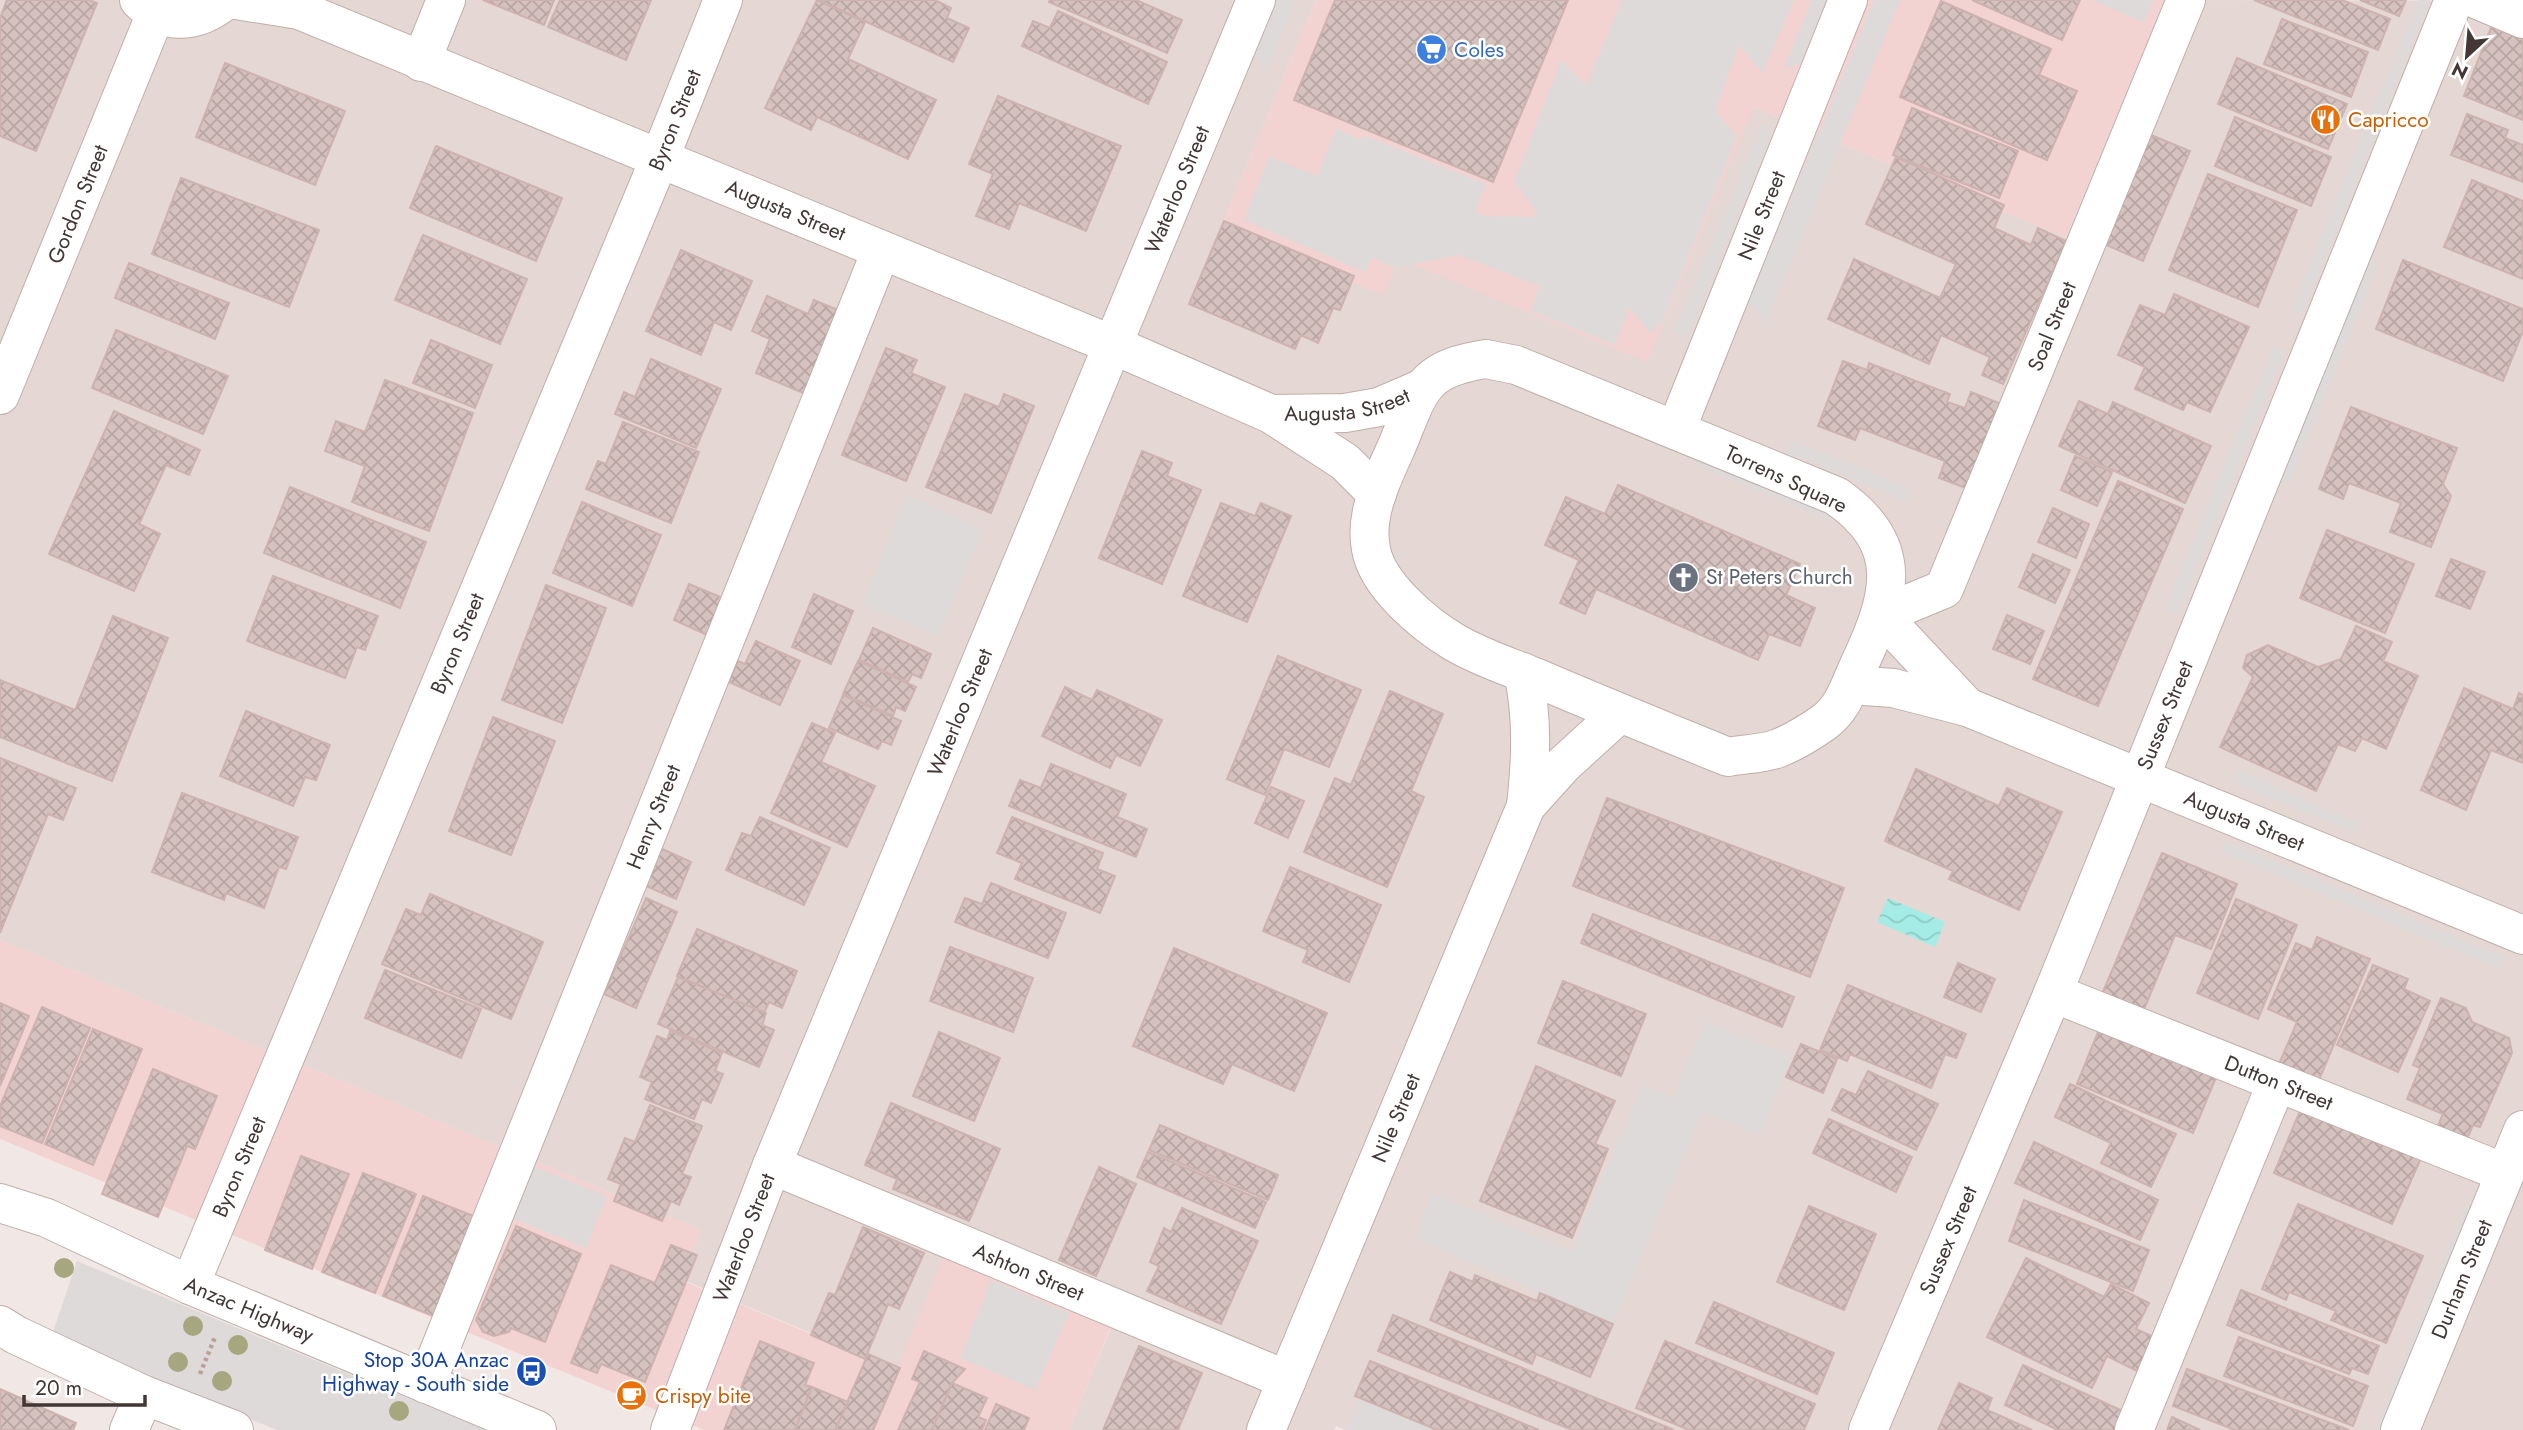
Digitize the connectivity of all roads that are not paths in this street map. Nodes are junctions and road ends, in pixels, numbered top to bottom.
1 (226, 0) edge
2 (236, 0) edge
3 (446, 0) edge
4 (723, 0) edge
5 (1256, 0) edge
6 (1848, 0) edge
7 (2186, 0) edge
8 (2454, 0) edge
9 (2478, 0) edge
10 (293, 5) edge
11 (148, 6) edge
12 (2523, 19) edge
13 (421, 62) junction
14 (659, 160) junction
15 (881, 251) junction
16 (1113, 345) junction
17 (1421, 389) junction
18 (0, 395) edge
19 (1271, 414) junction
20 (1676, 430) junction
21 (1377, 494) junction
22 (1881, 615) junction
23 (1523, 672) junction
24 (1851, 685) junction
25 (1967, 707) junction
26 (1620, 713) junction
27 (2140, 779) junction
28 (1526, 806) junction
29 (2523, 935) edge
30 (2053, 993) junction
31 (2277, 1082) junction
32 (2523, 1130) edge
33 (772, 1165) junction
34 (2505, 1173) junction
35 (0, 1203) edge
36 (190, 1285) junction
37 (0, 1325) edge
38 (1287, 1380) junction
39 (426, 1384) junction
40 (144, 1395) junction
41 (129, 1430) edge
42 (234, 1430) edge
43 (537, 1430) edge
44 (670, 1430) edge
45 (1266, 1430) edge
46 (1868, 1430) edge
47 (2134, 1430) edge
48 (2400, 1430) edge

1 - 11 street
2 - 10 street, Augusta Street
3 - 13 street
4 - 14 street, Byron Street
5 - 16 street, Waterloo Street
6 - 20 street, Nile Street
7 - 22 street, Soal Street
8 - 27 street, Sussex Street
9 - 12 street
10 - 13 street, Augusta Street
11 - 18 street, Gordon Street
13 - 14 street, Augusta Street
14 - 15 street, Augusta Street
14 - 36 street, Byron Street
15 - 16 street, Augusta Street
15 - 39 street, Henry Street
16 - 19 street, Augusta Street
16 - 33 street, Waterloo Street
17 - 19 street, Augusta Street
17 - 20 street, Torrens Square
17 - 21 street, Torrens Square
19 - 21 street, Augusta Street
20 - 22 street, Torrens Square
21 - 23 street, Torrens Square
22 - 24 street, Torrens Square
22 - 25 street, Augusta Street
23 - 26 street, Torrens Square
23 - 28 street, Nile Street
24 - 25 street, Augusta Street
24 - 26 street, Torrens Square
25 - 27 street, Augusta Street
26 - 28 street, Nile Street
27 - 29 street, Augusta Street
27 - 30 street, Sussex Street
28 - 38 street, Nile Street
30 - 31 street, Dutton Street
30 - 46 street, Sussex Street
31 - 34 street, Dutton Street
31 - 47 street
32 - 34 street, Durham Street
33 - 38 street, Ashton Street
33 - 44 street, Waterloo Street
34 - 48 street, Durham Street
35 - 36 street, Anzac Highway
36 - 39 street, Anzac Highway
37 - 40 street
38 - 45 street, Nile Street
39 - 43 street, Anzac Highway
40 - 41 street
40 - 42 street

